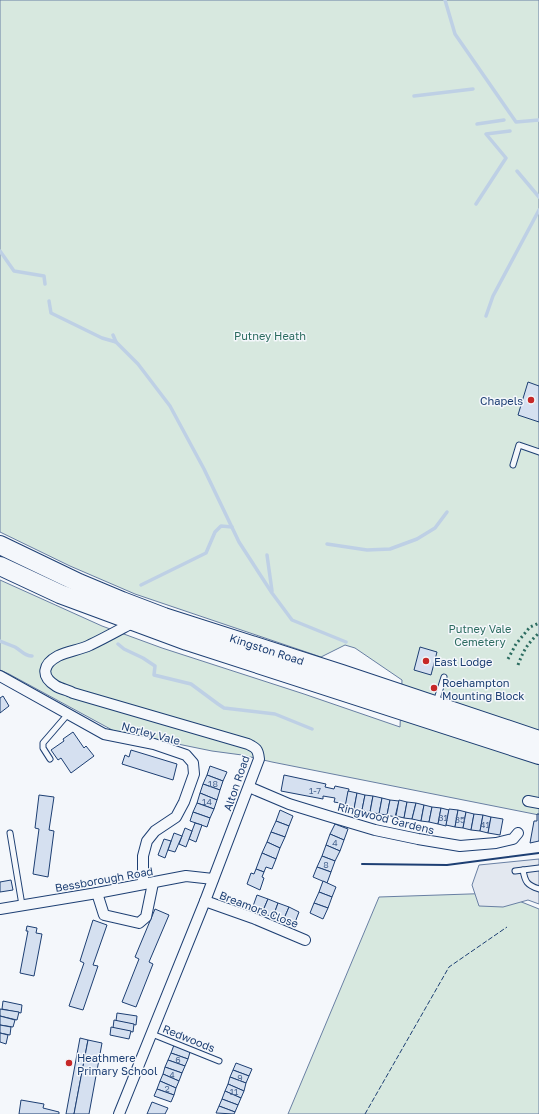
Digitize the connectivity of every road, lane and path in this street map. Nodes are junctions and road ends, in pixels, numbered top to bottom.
1 (539, 452) edge
2 (513, 465) dead end
3 (0, 545) edge
4 (0, 566) edge
5 (134, 622) junction
6 (0, 676) edge
7 (444, 677) dead end
8 (436, 705) junction
9 (69, 713) junction
10 (539, 740) edge
11 (539, 755) edge
12 (50, 759) dead end
13 (249, 787) junction
14 (528, 801) dead end
15 (539, 803) edge
16 (518, 832) dead end
17 (10, 833) dead end
18 (539, 868) edge
19 (523, 870) junction
20 (515, 871) dead end
21 (213, 879) junction
22 (148, 883) junction
23 (539, 889) edge
24 (97, 893) junction
25 (205, 901) junction
26 (22, 905) junction
27 (0, 909) edge
28 (305, 940) dead end
29 (152, 1034) junction
30 (220, 1061) dead end
31 (119, 1114) edge

1 - 2 lane
3 - 8 highway, Kingston Road
4 - 5 highway, Kingston Road
5 - 11 highway, Kingston Road
5 - 13 street, Alton Road
6 - 9 street, Norley Vale
7 - 8 lane
8 - 10 highway, Kingston Road
9 - 12 lane
9 - 22 street, Norley Vale
13 - 16 street, Ringwood Gardens
13 - 21 street, Alton Road
14 - 15 street
17 - 26 lane
18 - 19 lane
19 - 20 lane
19 - 23 lane
21 - 22 street, Bessborough Road
21 - 25 street, Alton Road
22 - 24 street, Bessborough Road
22 - 24 street, Norley Vale
24 - 26 street, Bessborough Road
25 - 28 street, Breamore Close
25 - 29 street, Alton Road
26 - 27 street, Bessborough Road
29 - 30 lane, Redwoods
29 - 31 street, Alton Road

